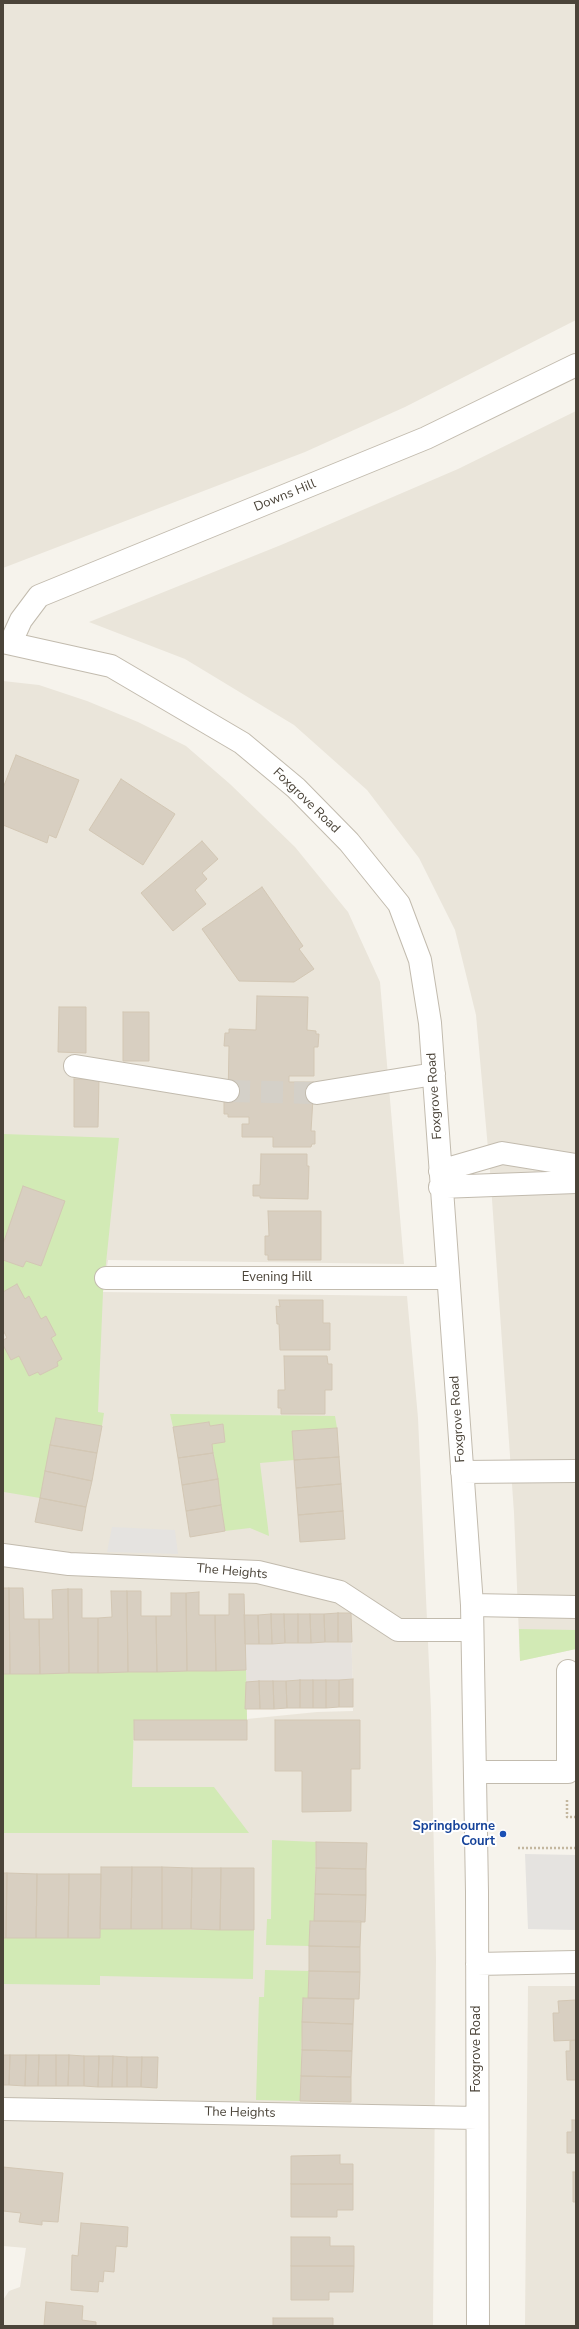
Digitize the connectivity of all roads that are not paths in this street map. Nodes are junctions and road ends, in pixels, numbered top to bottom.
1 (576, 365) edge
2 (7, 642) edge
3 (76, 1066) dead end
4 (434, 1074) junction
5 (228, 1090) tunnel mouth
6 (317, 1093) tunnel mouth
7 (576, 1165) edge
8 (440, 1179) junction
9 (576, 1182) edge
10 (106, 1278) dead end
11 (448, 1278) junction
12 (576, 1471) edge
13 (462, 1472) junction
14 (3, 1555) edge
15 (472, 1605) junction
16 (576, 1607) edge
17 (472, 1630) junction
18 (568, 1671) dead end
19 (475, 1772) junction
20 (576, 1962) edge
21 (477, 1964) junction
22 (3, 2109) edge
23 (477, 2118) junction
24 (478, 2326) edge

1 - 2 street, Downs Hill
2 - 4 street, Foxgrove Road
3 - 5 street
4 - 6 street
4 - 8 street, Foxgrove Road
7 - 8 street
8 - 9 street
8 - 11 street, Foxgrove Road
10 - 11 street, Evening Hill
11 - 13 street, Foxgrove Road
12 - 13 street
13 - 15 street, Foxgrove Road
14 - 17 street, The Heights
15 - 16 street
15 - 17 street, Foxgrove Road
17 - 19 street, Foxgrove Road
18 - 19 street
19 - 21 street, Foxgrove Road
20 - 21 street
21 - 23 street, Foxgrove Road
22 - 23 street, The Heights
23 - 24 street, Foxgrove Road

